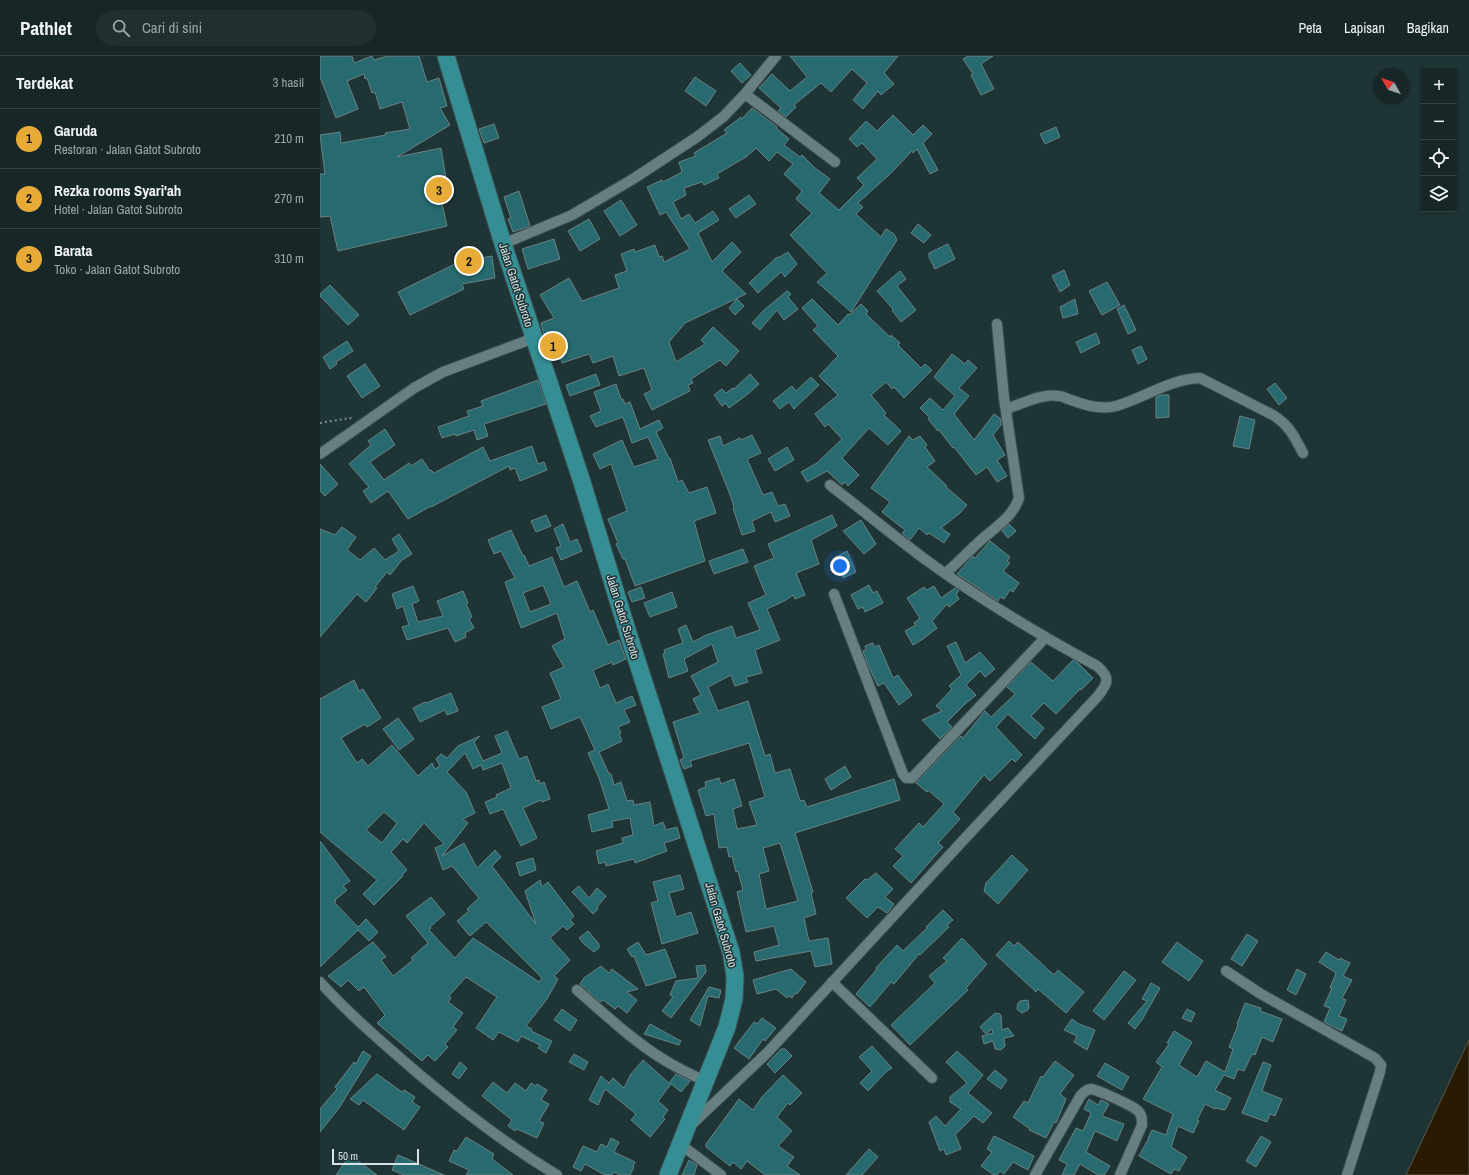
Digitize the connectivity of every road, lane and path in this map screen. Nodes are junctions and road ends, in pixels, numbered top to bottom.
1 (446, 56) edge
2 (776, 56) edge
3 (745, 94) junction
4 (834, 162) dead end
5 (503, 244) junction
6 (997, 324) dead end
7 (534, 338) junction
8 (1006, 409) junction
9 (320, 423) edge
10 (362, 424) junction
11 (1303, 453) dead end
12 (320, 454) edge
13 (830, 485) dead end
14 (946, 574) junction
15 (834, 594) dead end
16 (1045, 638) junction
17 (1226, 972) dead end
18 (320, 982) edge
19 (832, 982) junction
20 (577, 990) dead end
21 (932, 1078) dead end
22 (705, 1081) junction
23 (683, 1137) junction
24 (556, 1175) edge
25 (668, 1175) edge
26 (721, 1175) edge
27 (1035, 1175) edge
28 (1120, 1175) edge
29 (1347, 1175) edge

1 - 5 highway, Jalan Gatot Subroto
2 - 3 street
3 - 4 street
3 - 5 street
5 - 7 highway, Jalan Gatot Subroto
6 - 8 street
7 - 10 street
7 - 22 highway, Jalan Gatot Subroto
8 - 11 street
8 - 14 street
9 - 10 path
10 - 12 street
13 - 14 street
14 - 16 street
15 - 16 street
16 - 19 street
17 - 29 street
18 - 24 street
19 - 21 street
19 - 23 street
20 - 22 street
22 - 23 highway, Jalan Gatot Subroto
23 - 25 highway, Jalan Gatot Subroto
23 - 26 street
27 - 28 street

